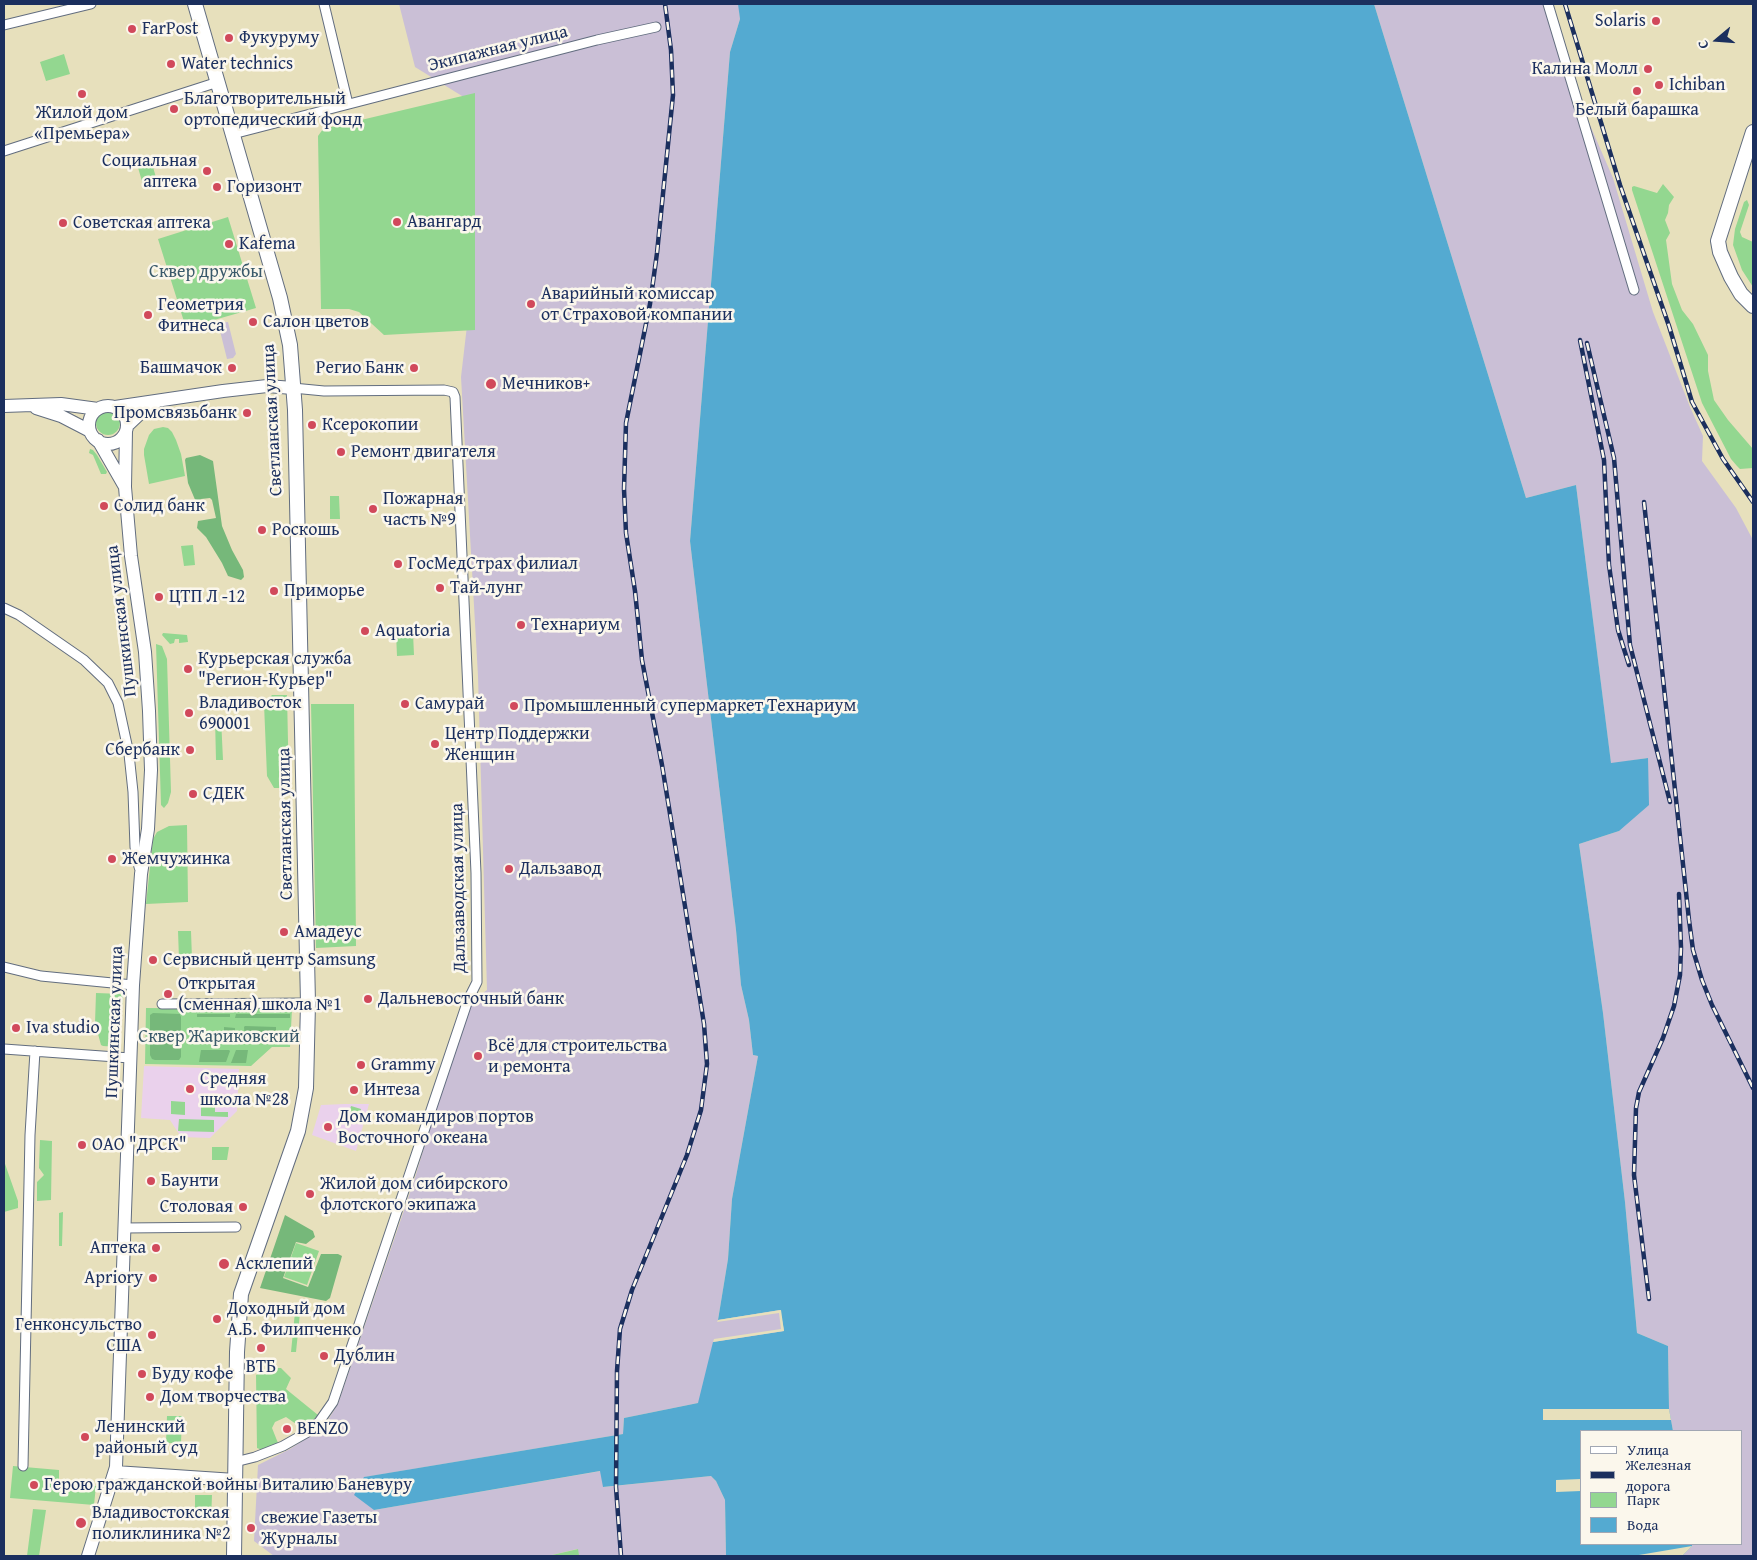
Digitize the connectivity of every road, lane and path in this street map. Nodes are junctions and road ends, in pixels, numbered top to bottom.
1 (91, 4) edge
2 (195, 4) edge
3 (324, 4) edge
4 (1548, 4) edge
5 (4, 25) edge
6 (656, 27) dead end
7 (218, 82) junction
8 (348, 104) junction
9 (1753, 132) edge
10 (233, 134) junction
11 (4, 151) edge
12 (1634, 290) dead end
13 (1753, 306) edge
14 (293, 388) junction
15 (164, 398) junction
16 (26, 405) junction
17 (4, 406) edge
18 (114, 407) junction
19 (98, 409) junction
20 (126, 429) junction
21 (94, 436) junction
22 (125, 487) junction
23 (4, 608) edge
24 (141, 874) junction
25 (4, 967) edge
26 (133, 985) junction
27 (308, 1002) junction
28 (162, 1004) dead end
29 (4, 1049) edge
30 (34, 1051) junction
31 (130, 1058) junction
32 (236, 1227) dead end
33 (124, 1228) junction
34 (235, 1462) junction
35 (23, 1466) dead end
36 (115, 1472) junction
37 (235, 1480) junction
38 (88, 1556) edge
39 (234, 1556) edge

1 - 5 street
2 - 7 main road, Светланская улица
3 - 8 street
4 - 12 street
6 - 8 street, Экипажная улица
7 - 10 main road, Светланская улица
7 - 11 street
8 - 10 street, Экипажная улица
9 - 13 main road
10 - 14 main road, Светланская улица
14 - 15 main road
14 - 27 main road, Светланская улица
14 - 34 street, Дальзаводская улица
15 - 18 main road
15 - 20 main road
16 - 17 main road
16 - 19 main road
16 - 21 main road
18 - 19 main road
18 - 20 main road
19 - 21 main road
20 - 21 main road
20 - 22 main road, Пушкинская улица
21 - 22 main road, Пушкинская улица
22 - 24 main road, Пушкинская улица
23 - 24 street
24 - 26 main road, Пушкинская улица
25 - 26 street
26 - 31 main road, Пушкинская улица
27 - 28 street
27 - 34 main road, Светланская улица
29 - 30 street
30 - 31 street
30 - 35 street
31 - 33 main road, Пушкинская улица
32 - 33 street
33 - 36 main road, Пушкинская улица
34 - 37 main road, Светланская улица
36 - 37 main road
36 - 38 main road, Пушкинская улица
37 - 39 main road, Светланская улица

